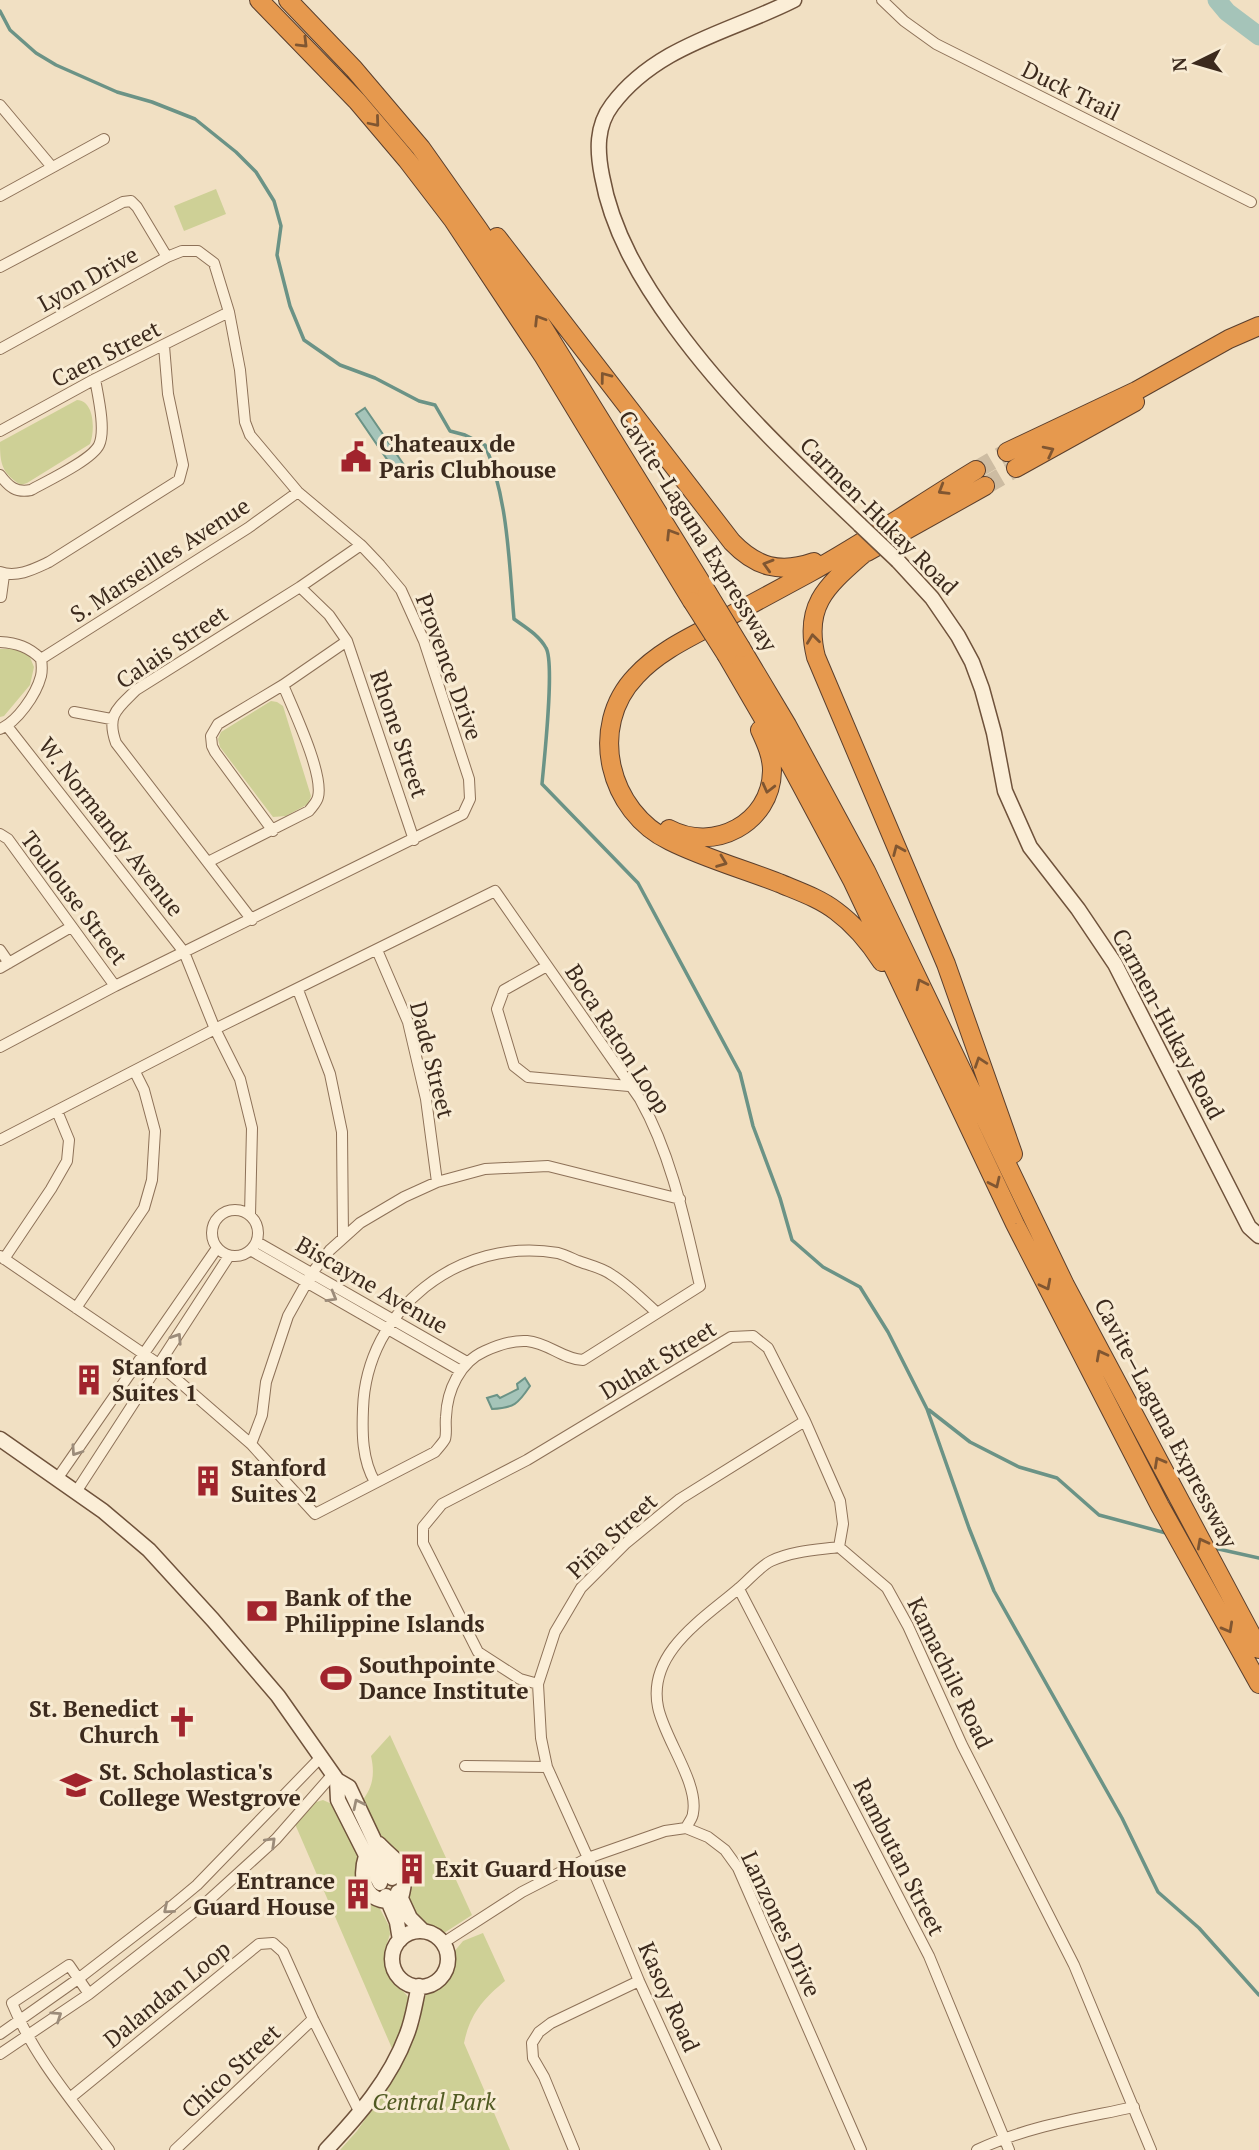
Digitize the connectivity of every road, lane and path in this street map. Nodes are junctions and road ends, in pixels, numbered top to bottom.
1 (259, 0) edge
2 (794, 0) edge
3 (883, 0) edge
4 (289, 1) edge
5 (0, 105) edge
6 (104, 139) dead end
7 (421, 148) junction
8 (52, 167) junction
9 (0, 196) edge
10 (1251, 202) dead end
11 (198, 251) joint
12 (167, 257) junction
13 (0, 268) edge
14 (229, 312) junction
15 (1259, 326) edge
16 (1259, 337) edge
17 (164, 346) junction
18 (0, 349) edge
19 (95, 379) junction
20 (0, 431) edge
21 (0, 475) edge
22 (980, 478) tunnel mouth
23 (298, 492) junction
24 (361, 545) junction
25 (860, 550) junction
26 (2, 574) edge
27 (300, 587) junction
28 (1, 597) edge
29 (700, 597) junction
30 (347, 641) junction
31 (0, 642) edge
32 (734, 652) junction
33 (41, 659) junction
34 (283, 685) junction
35 (74, 712) dead end
36 (111, 719) junction
37 (4, 728) edge
38 (273, 831) junction
39 (0, 834) edge
40 (414, 840) junction
41 (208, 862) junction
42 (252, 919) junction
43 (71, 927) junction
44 (0, 950) edge
45 (377, 950) junction
46 (184, 952) junction
47 (5, 965) edge
48 (547, 966) junction
49 (115, 986) junction
50 (298, 990) junction
51 (923, 1027) junction
52 (215, 1029) junction
53 (0, 1047) edge
54 (135, 1072) junction
55 (629, 1086) junction
56 (57, 1111) junction
57 (0, 1140) edge
58 (438, 1182) junction
59 (680, 1199) junction
60 (250, 1214) junction
61 (1032, 1217) junction
62 (1259, 1236) edge
63 (343, 1238) junction
64 (255, 1246) junction
65 (217, 1248) junction
66 (229, 1256) junction
67 (2, 1257) edge
68 (309, 1278) junction
69 (76, 1308) junction
70 (657, 1313) junction
71 (390, 1325) junction
72 (144, 1353) junction
73 (467, 1362) junction
74 (160, 1365) junction
75 (461, 1371) junction
76 (805, 1421) junction
77 (0, 1439) edge
78 (251, 1444) junction
79 (57, 1479) junction
80 (375, 1482) junction
81 (76, 1492) junction
82 (839, 1548) junction
83 (739, 1589) junction
84 (1259, 1649) edge
85 (538, 1684) junction
86 (1259, 1684) edge
87 (321, 1757) junction
88 (465, 1766) dead end
89 (547, 1767) junction
90 (335, 1777) junction
91 (686, 1828) junction
92 (375, 1841) junction
93 (366, 1856) junction
94 (588, 1858) junction
95 (390, 1890) junction
96 (423, 1931) junction
97 (400, 1940) junction
98 (443, 1943) junction
99 (78, 1979) junction
100 (639, 1981) junction
101 (419, 1986) junction
102 (89, 1994) junction
103 (313, 2019) junction
104 (20, 2021) junction
105 (0, 2034) edge
106 (28, 2036) junction
107 (0, 2054) edge
108 (70, 2098) junction
109 (1134, 2107) junction
110 (360, 2113) junction
111 (1004, 2137) junction
112 (109, 2150) edge
113 (175, 2150) edge
114 (326, 2150) edge
115 (574, 2150) edge
116 (716, 2150) edge
117 (861, 2150) edge
118 (977, 2150) edge
119 (1009, 2150) edge
120 (1151, 2150) edge

1 -> 29 highway, Cavite–Laguna Expressway
2 - 62 street, Carmen-Hukay Road, bridge
3 - 10 street, Duck Trail
4 - 7 highway, Cavite–Laguna Expressway
5 - 8 street
6 - 8 street
25 -> 7 highway
29 -> 7 highway, Cavite–Laguna Expressway
8 - 9 street
11 - 12 street, Lyon Drive
11 - 14 street, Provence Drive
12 - 13 street
12 - 18 street, Lyon Drive
14 - 17 street, Caen Street
14 - 23 street, Provence Drive
15 -> 16 highway
17 - 19 street, Caen Street
17 - 26 street
19 - 20 street, Caen Street
19 - 21 street
22 - 25 highway
23 - 24 street, Provence Drive
23 - 33 street, S. Marseilles Avenue
24 - 27 street, Calais Street
24 - 40 street, Provence Drive
32 -> 25 highway
25 -> 51 highway
61 -> 25 highway
26 - 28 street
27 - 30 street, Rhone Street
27 - 36 street, Calais Street
29 - 32 highway, Cavite–Laguna Expressway, bridge
30 - 34 street
30 - 40 street, Rhone Street
31 - 33 street
32 - 51 highway, Cavite–Laguna Expressway
61 -> 32 highway, Cavite–Laguna Expressway
33 - 37 street
34 - 38 street
34 - 38 street
35 - 36 street
36 - 41 street, Calais Street
37 - 46 street, W. Normandy Avenue
38 - 41 street
39 - 43 street, Toulouse Street
40 - 42 street, Provence Drive
41 - 42 street, Calais Street
42 - 46 street, Provence Drive
43 - 47 street
43 - 49 street, Toulouse Street
44 - 47 street
45 - 48 street, Boca Raton Loop
45 - 50 street, Boca Raton Loop
45 - 58 street, Dade Street
46 - 49 street, Provence Drive
46 - 52 street, W. Normandy Avenue
48 - 55 street, Boca Raton Loop
48 - 55 street
49 - 53 street, Provence Drive
50 - 52 street, Boca Raton Loop
50 - 63 street
51 -> 86 highway, Cavite–Laguna Expressway
52 - 54 street, Boca Raton Loop
52 - 60 street, W. Normandy Avenue
54 - 56 street, Boca Raton Loop
54 - 69 street
55 - 59 street, Boca Raton Loop
56 - 57 street, Boca Raton Loop
56 - 67 street
58 - 59 street
58 - 63 street
59 - 70 street, Boca Raton Loop
60 - 64 street
60 - 65 street
84 -> 61 highway, Cavite–Laguna Expressway
63 - 68 street
64 - 66 street
64 - 68 street, Biscayne Avenue
65 - 66 street
65 - 72 street
74 -> 66 street
67 - 69 street, Boca Raton Loop
68 - 71 street, Biscayne Avenue
68 - 78 street
69 - 72 street, Boca Raton Loop
70 - 71 street
70 - 73 street, Boca Raton Loop
71 - 73 street, Biscayne Avenue
71 - 75 street, Biscayne Avenue
71 - 80 street
72 - 74 street, Boca Raton Loop
72 -> 79 street
73 - 75 street, Boca Raton Loop
74 - 78 street, Boca Raton Loop
74 - 81 street
75 - 80 street, Boca Raton Loop
76 - 82 street, Duhat Street
76 - 85 street, Piña Street
76 - 85 street, Duhat Street
77 - 79 street
78 - 80 street, Boca Raton Loop
79 - 81 street
81 - 87 street
82 - 83 street
82 - 109 street, Kamachile Road
83 - 91 street
83 - 111 street, Rambutan Street
85 - 89 street, Piña Street
87 - 90 street
87 -> 99 street
88 - 89 street
89 - 94 street, Piña Street
92 -> 90 street
90 - 93 street
102 -> 90 street
91 - 94 street
91 - 117 street, Lanzones Drive
92 - 95 street
92 - 95 street
93 - 95 street
93 - 95 street
94 - 98 street
94 - 100 street, Kasoy Road
95 - 96 street
95 - 97 street
96 - 97 street
96 - 98 street
97 - 101 street
98 - 101 street
99 - 102 street
99 - 104 street
99 - 104 street
100 - 115 street
100 - 116 street, Kasoy Road
101 - 110 street
106 -> 102 street
103 - 108 street, Dalandan Loop
103 - 110 street, Dalandan Loop
103 - 113 street, Chico Street
104 - 105 street
104 - 106 street
106 - 107 street
106 - 108 street
108 - 112 street
109 - 111 street
109 - 120 street, Kamachile Road
110 - 114 street
111 - 118 street
111 - 119 street, Rambutan Street

